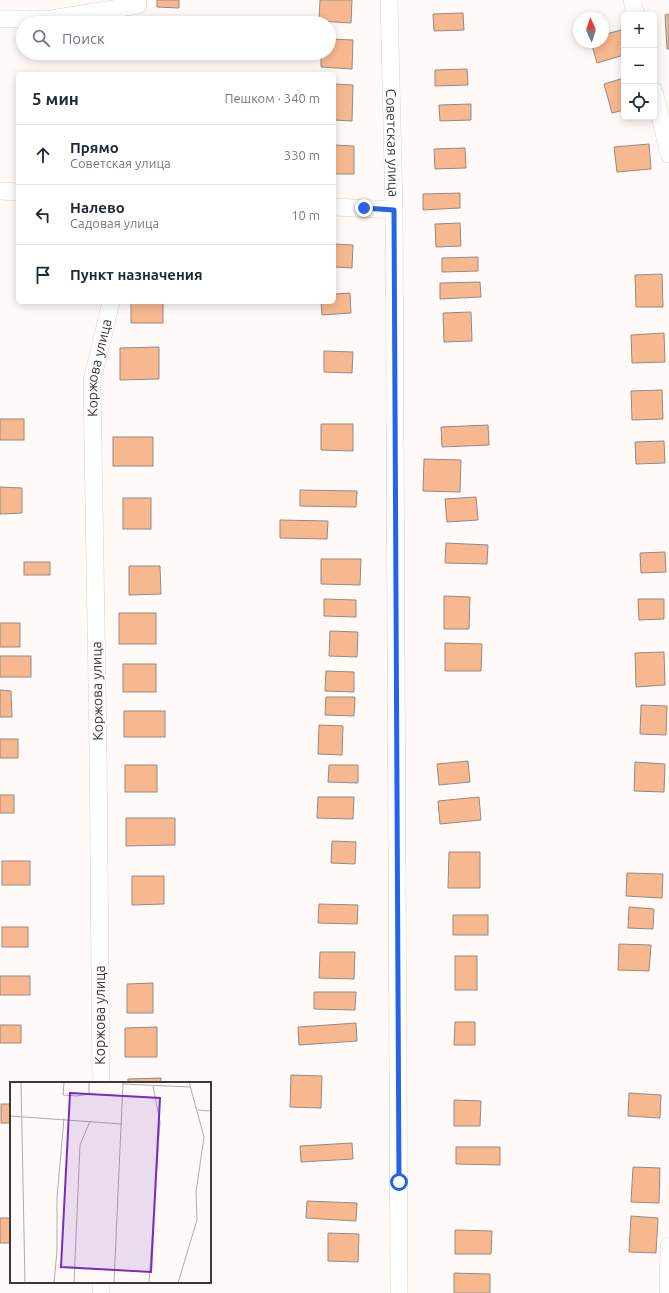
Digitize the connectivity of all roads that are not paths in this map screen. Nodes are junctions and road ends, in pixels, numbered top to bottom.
1 (138, 0) edge
2 (389, 0) edge
3 (632, 0) edge
4 (635, 12) edge
5 (70, 16) edge
6 (0, 19) edge
7 (16, 19) edge
8 (657, 104) edge
9 (669, 154) edge
10 (0, 192) edge
11 (16, 192) edge
12 (336, 207) edge
13 (394, 210) junction
14 (111, 304) edge
15 (101, 1082) edge
16 (669, 1246) edge
17 (399, 1293) edge
18 (668, 1293) edge

1 - 5 street
2 - 13 street, Советская улица
3 - 4 street
6 - 7 street
8 - 9 street
10 - 11 street
12 - 13 street
13 - 17 street, Советская улица
14 - 15 street, Коржова улица
16 - 18 street

